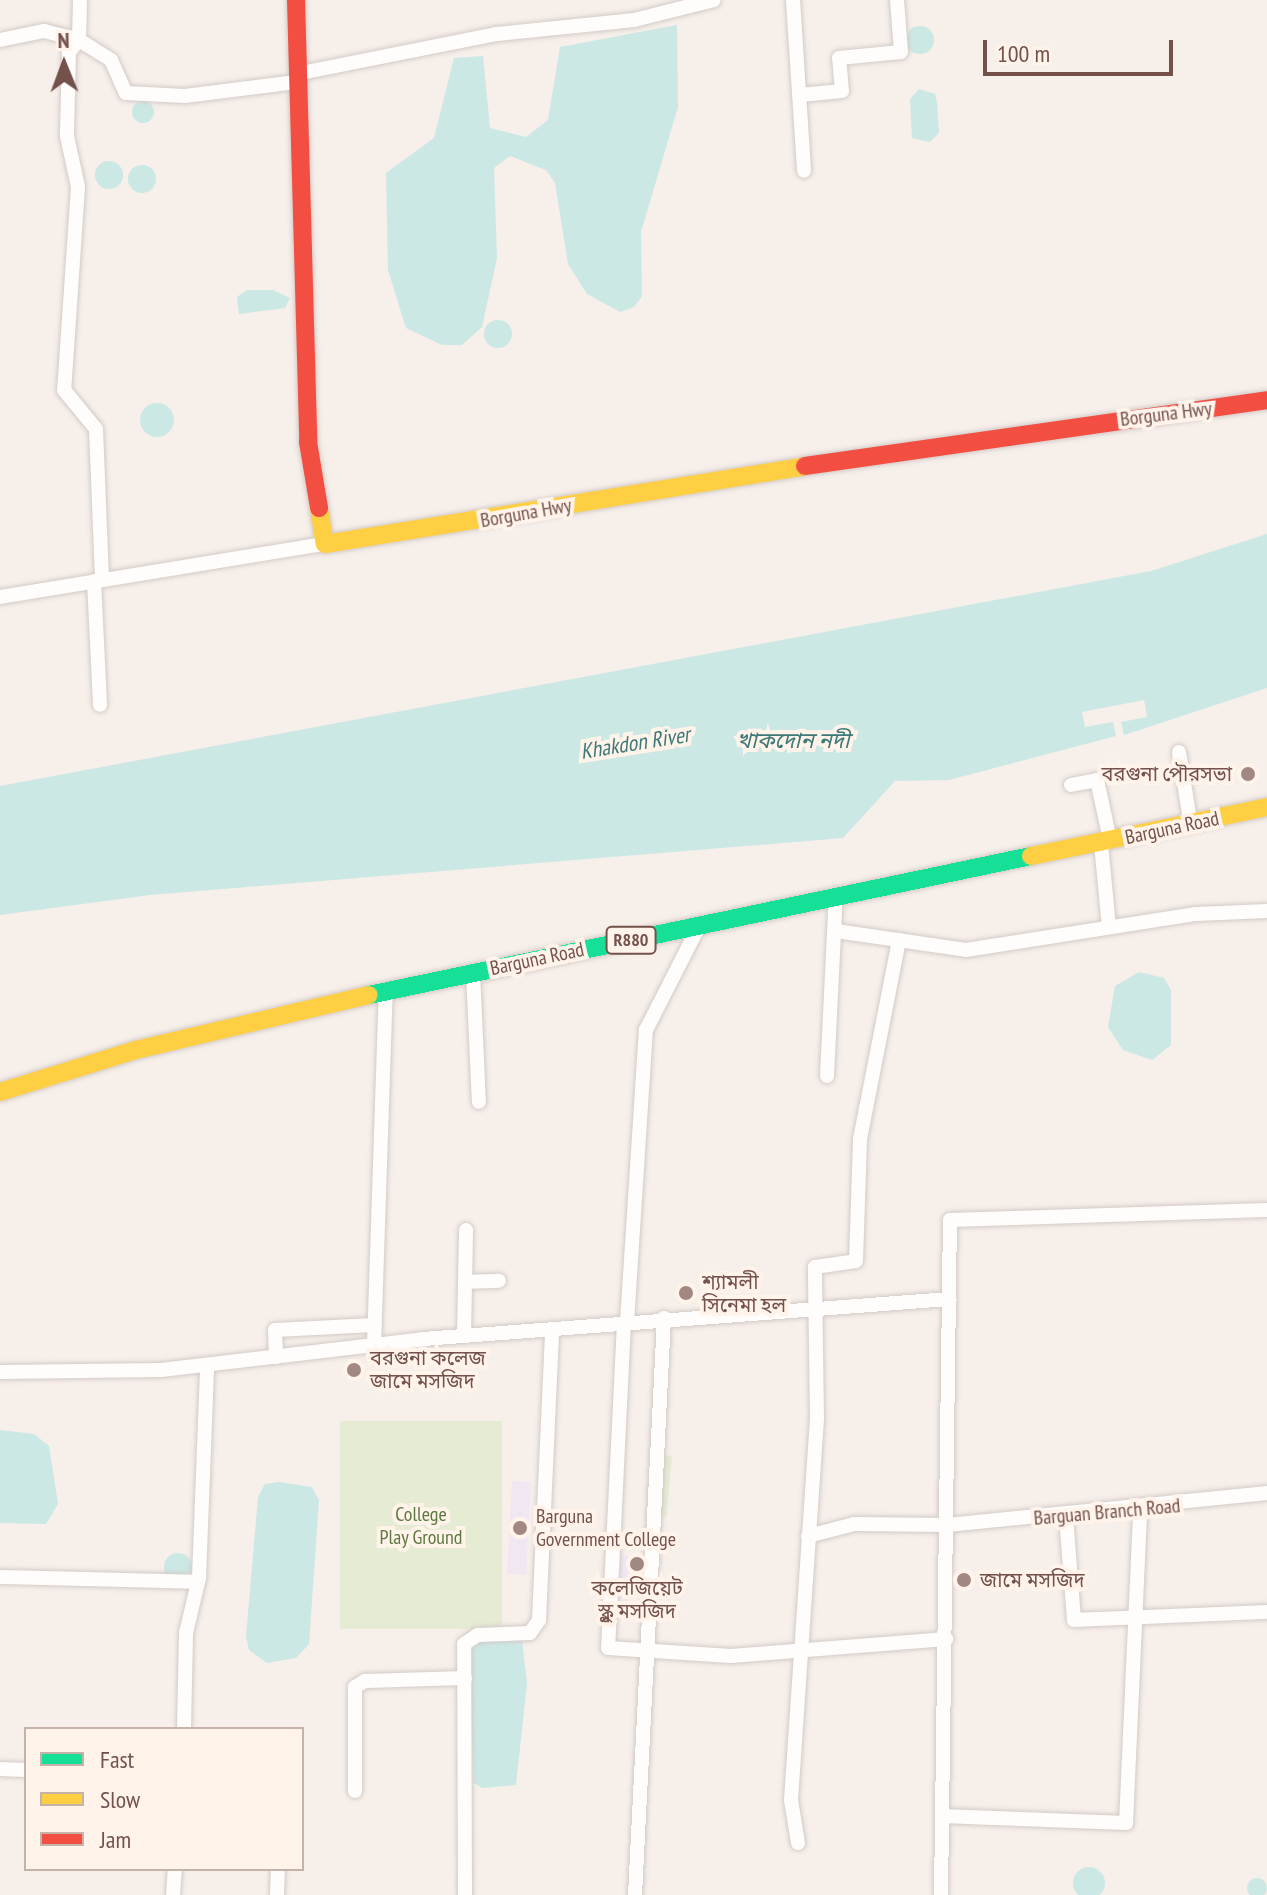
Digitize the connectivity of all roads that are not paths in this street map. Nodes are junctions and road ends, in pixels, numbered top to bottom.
1 (80, 0) edge
2 (296, 0) edge
3 (714, 0) edge
4 (793, 0) edge
5 (897, 0) edge
6 (0, 40) edge
7 (79, 40) junction
8 (296, 78) junction
9 (800, 95) junction
10 (804, 171) dead end
11 (1267, 400) edge
12 (325, 544) junction
13 (98, 580) junction
14 (0, 597) edge
15 (100, 705) dead end
16 (1179, 752) dead end
17 (1071, 785) dead end
18 (1267, 798) edge
19 (1267, 807) edge
20 (1189, 814) junction
21 (1104, 837) junction
22 (836, 895) junction
23 (1267, 911) edge
24 (699, 926) junction
25 (1109, 927) junction
26 (836, 931) junction
27 (899, 940) junction
28 (473, 972) junction
29 (386, 991) junction
30 (827, 1076) dead end
31 (0, 1077) edge
32 (0, 1092) edge
33 (479, 1102) dead end
34 (1267, 1210) edge
35 (466, 1230) dead end
36 (499, 1281) dead end
37 (465, 1282) junction
38 (949, 1299) junction
39 (818, 1308) junction
40 (664, 1318) junction
41 (625, 1323) junction
42 (374, 1325) junction
43 (552, 1330) junction
44 (464, 1336) junction
45 (374, 1345) junction
46 (276, 1357) junction
47 (207, 1366) junction
48 (0, 1372) edge
49 (1267, 1493) edge
50 (1140, 1510) junction
51 (1066, 1516) junction
52 (947, 1525) junction
53 (808, 1536) junction
54 (0, 1577) edge
55 (198, 1582) junction
56 (1267, 1612) edge
57 (1139, 1620) junction
58 (946, 1639) junction
59 (801, 1650) junction
60 (642, 1653) junction
61 (465, 1678) junction
62 (184, 1727) edge
63 (0, 1769) edge
64 (24, 1770) edge
65 (355, 1791) dead end
66 (942, 1816) junction
67 (798, 1843) dead end
68 (175, 1871) edge
69 (278, 1871) edge
70 (173, 1895) edge
71 (277, 1895) edge
72 (465, 1895) edge
73 (635, 1895) edge
74 (941, 1895) edge

1 - 7 street
2 - 8 main road
3 - 8 street
4 - 9 street
5 - 9 street
6 - 7 street
7 - 8 street
7 - 13 street
8 - 12 main road
9 - 10 street
11 - 12 main road, Borguna Hwy
12 - 13 street
13 - 14 street
13 - 15 street
16 - 20 street
17 - 21 street
18 - 20 main road, Barguna Road / R880
19 - 21 main road, Barguna Road / R880
20 - 21 main road, Barguna Road / R880
21 - 22 main road, Barguna Road / R880
21 - 25 street
21 - 31 main road, Barguna Road / R880
22 - 24 main road, Barguna Road / R880
22 - 26 street
23 - 25 street
24 - 28 main road, Barguna Road / R880
24 - 41 street
25 - 27 street
26 - 27 street
26 - 30 street
27 - 39 street
28 - 29 main road, Barguna Road / R880
28 - 33 street
29 - 32 main road, Barguna Road / R880
29 - 42 street
34 - 38 street
35 - 37 street
36 - 37 street
37 - 44 street
38 - 39 street
38 - 52 street
39 - 40 street
39 - 53 street
40 - 41 street
40 - 60 street
41 - 43 street
41 - 60 street
42 - 45 street
42 - 46 street
43 - 44 street
43 - 61 street
44 - 45 street
45 - 46 street
46 - 47 street
47 - 48 street
47 - 55 street
49 - 50 street, Barguan Branch Road
50 - 51 street, Barguan Branch Road
50 - 57 street
51 - 52 street, Barguan Branch Road
51 - 57 street
52 - 53 street, Barguan Branch Road
52 - 58 street
53 - 59 street
54 - 55 street
55 - 62 street
56 - 57 street
57 - 66 street
58 - 59 street
58 - 66 street
59 - 60 street
59 - 67 street
60 - 73 street
61 - 65 street
61 - 72 street
63 - 64 street
66 - 74 street
68 - 70 street
69 - 71 street

